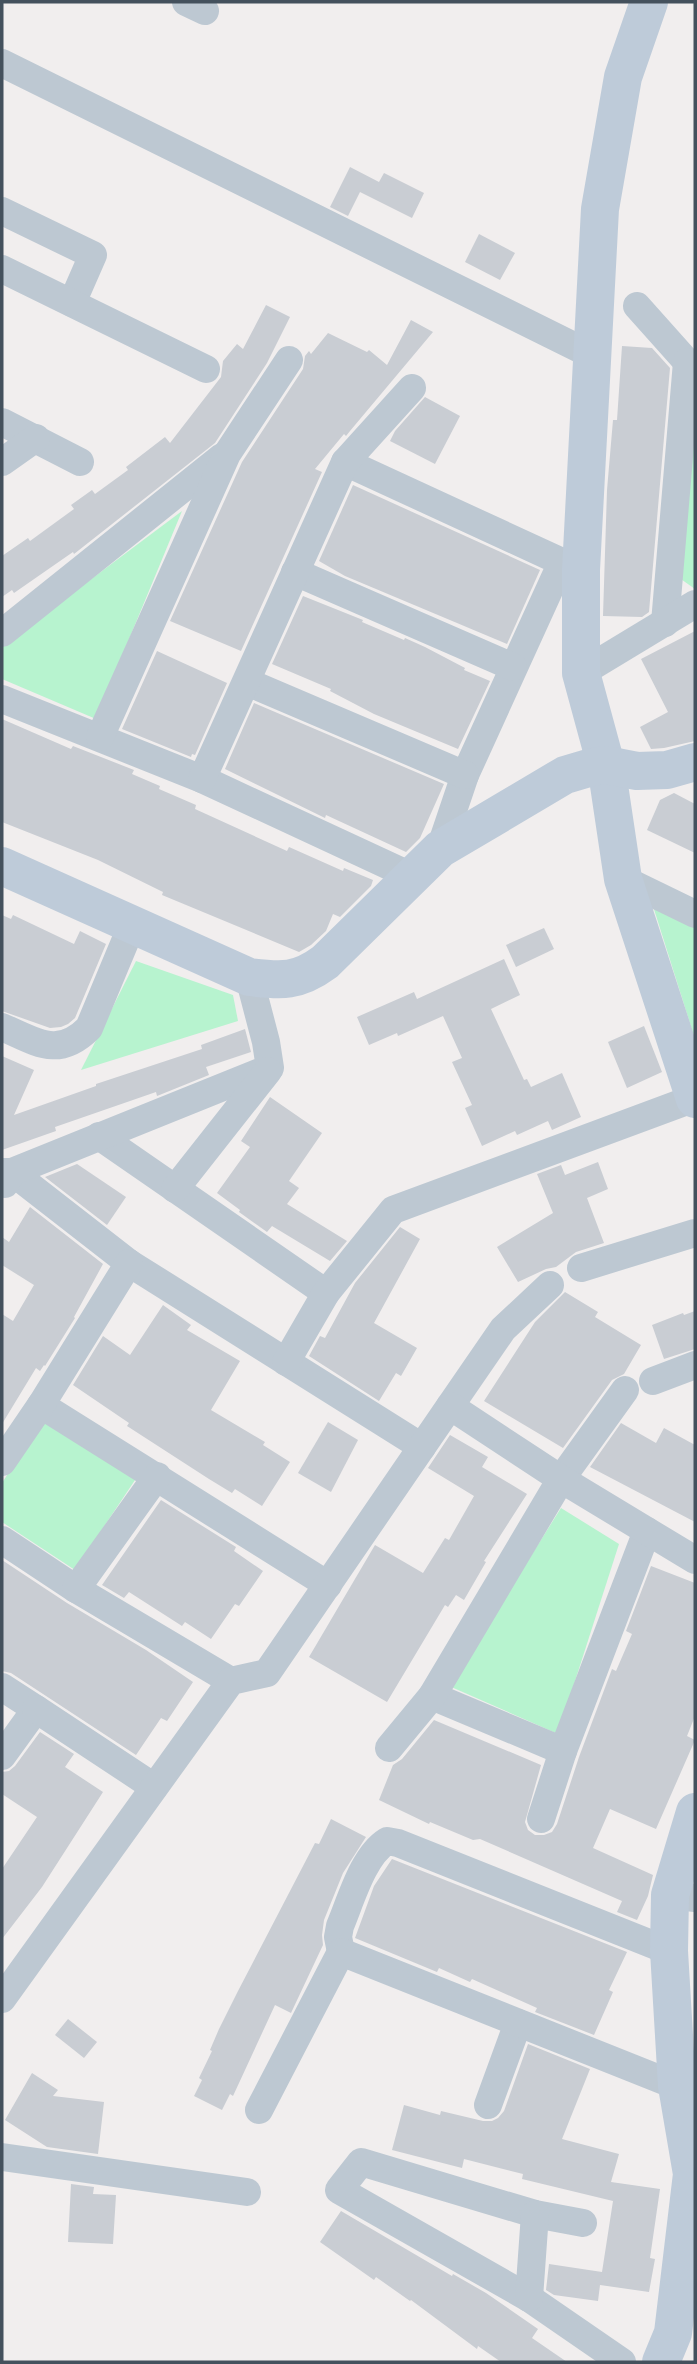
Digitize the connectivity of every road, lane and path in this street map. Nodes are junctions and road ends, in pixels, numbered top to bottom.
1 (649, 2) edge
2 (2, 63) edge
3 (2, 211) edge
4 (2, 270) edge
5 (72, 303) junction
6 (637, 306) dead end
7 (594, 356) junction
8 (289, 360) dead end
9 (691, 366) edge
10 (206, 369) dead end
11 (412, 388) dead end
12 (2, 422) edge
13 (36, 438) junction
14 (227, 454) junction
15 (2, 461) edge
16 (80, 462) dead end
17 (345, 462) junction
18 (572, 566) junction
19 (295, 572) junction
20 (695, 604) edge
21 (665, 623) junction
22 (2, 633) edge
23 (513, 667) junction
24 (581, 673) junction
25 (247, 682) junction
26 (2, 699) edge
27 (100, 737) junction
28 (606, 765) junction
29 (686, 772) edge
30 (465, 775) junction
31 (202, 779) junction
32 (440, 849) junction
33 (2, 866) edge
34 (411, 876) junction
35 (623, 878) junction
36 (695, 914) edge
37 (132, 925) junction
38 (249, 977) junction
39 (2, 1027) edge
40 (270, 1068) junction
41 (695, 1098) edge
42 (99, 1136) junction
43 (5, 1178) edge
44 (175, 1189) junction
45 (695, 1233) edge
46 (129, 1263) junction
47 (581, 1268) dead end
48 (550, 1285) dead end
49 (326, 1293) junction
50 (286, 1362) junction
51 (695, 1365) edge
52 (653, 1381) dead end
53 (625, 1390) dead end
54 (41, 1405) junction
55 (450, 1406) junction
56 (422, 1447) junction
57 (2, 1462) edge
58 (157, 1476) junction
59 (561, 1479) junction
60 (647, 1531) junction
61 (2, 1540) edge
62 (695, 1560) edge
63 (328, 1585) junction
64 (76, 1589) junction
65 (231, 1681) junction
66 (2, 1687) edge
67 (432, 1696) junction
68 (36, 1709) junction
69 (389, 1748) dead end
70 (563, 1751) junction
71 (2, 1756) edge
72 (154, 1787) junction
73 (695, 1812) edge
74 (541, 1819) dead end
75 (683, 1896) edge
76 (669, 1951) junction
77 (341, 1952) junction
78 (2, 1999) edge
79 (518, 2022) junction
80 (677, 2086) junction
81 (488, 2105) dead end
82 (259, 2109) dead end
83 (2, 2157) edge
84 (694, 2174) edge
85 (247, 2192) dead end
86 (535, 2214) junction
87 (583, 2223) dead end
88 (529, 2298) junction
89 (676, 2343) edge
90 (622, 2362) edge

1 - 7 street
2 - 7 street
3 - 5 street
4 - 5 street
5 - 10 street
6 - 9 street
7 - 18 street
8 - 14 street
9 - 21 street
11 - 17 street
12 - 13 street
13 - 15 street
13 - 16 street
14 - 22 street
14 - 27 street
17 - 18 street
17 - 19 street
18 - 23 street
18 - 24 street
19 - 23 street
19 - 25 street
20 - 21 street
21 - 24 street
23 - 30 street
24 - 28 street
25 - 30 street
25 - 31 street
26 - 27 street
27 - 31 street
28 - 29 street
28 - 32 street
28 - 35 street
30 - 32 street
31 - 34 street
32 - 34 street
33 - 37 street
34 - 38 street
35 - 36 street
35 - 41 street
37 - 38 street
37 - 39 street
38 - 40 street
40 - 42 street
40 - 44 street
41 - 49 street
42 - 43 street
42 - 44 street
43 - 46 street
44 - 49 street
45 - 47 street
46 - 50 street
46 - 54 street
48 - 55 street
49 - 50 street
50 - 56 street
51 - 52 street
53 - 59 street
54 - 57 street
54 - 58 street
55 - 56 street
55 - 59 street
56 - 63 street
58 - 63 street
58 - 64 street
59 - 60 street
59 - 67 street
60 - 62 street
60 - 70 street
61 - 64 street
63 - 65 street
64 - 65 street
65 - 72 street
66 - 68 street
67 - 69 street
67 - 70 street
68 - 71 street
68 - 72 street
70 - 74 street
72 - 78 street
73 - 75 street
75 - 76 street
76 - 77 street
76 - 80 street
77 - 79 street
77 - 82 street
79 - 80 street
79 - 81 street
80 - 84 street
83 - 85 street
84 - 89 street
86 - 87 street
86 - 88 street
86 - 88 street
88 - 90 street

